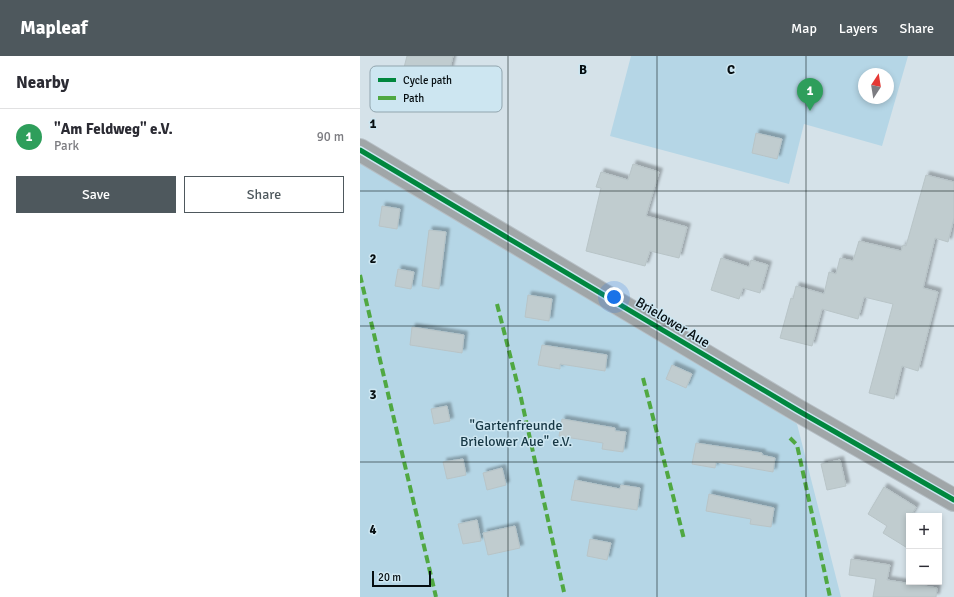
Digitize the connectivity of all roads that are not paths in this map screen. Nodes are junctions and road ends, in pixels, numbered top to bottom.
1 (360, 150) edge
2 (954, 500) edge

1 - 2 street, Brielower Aue

